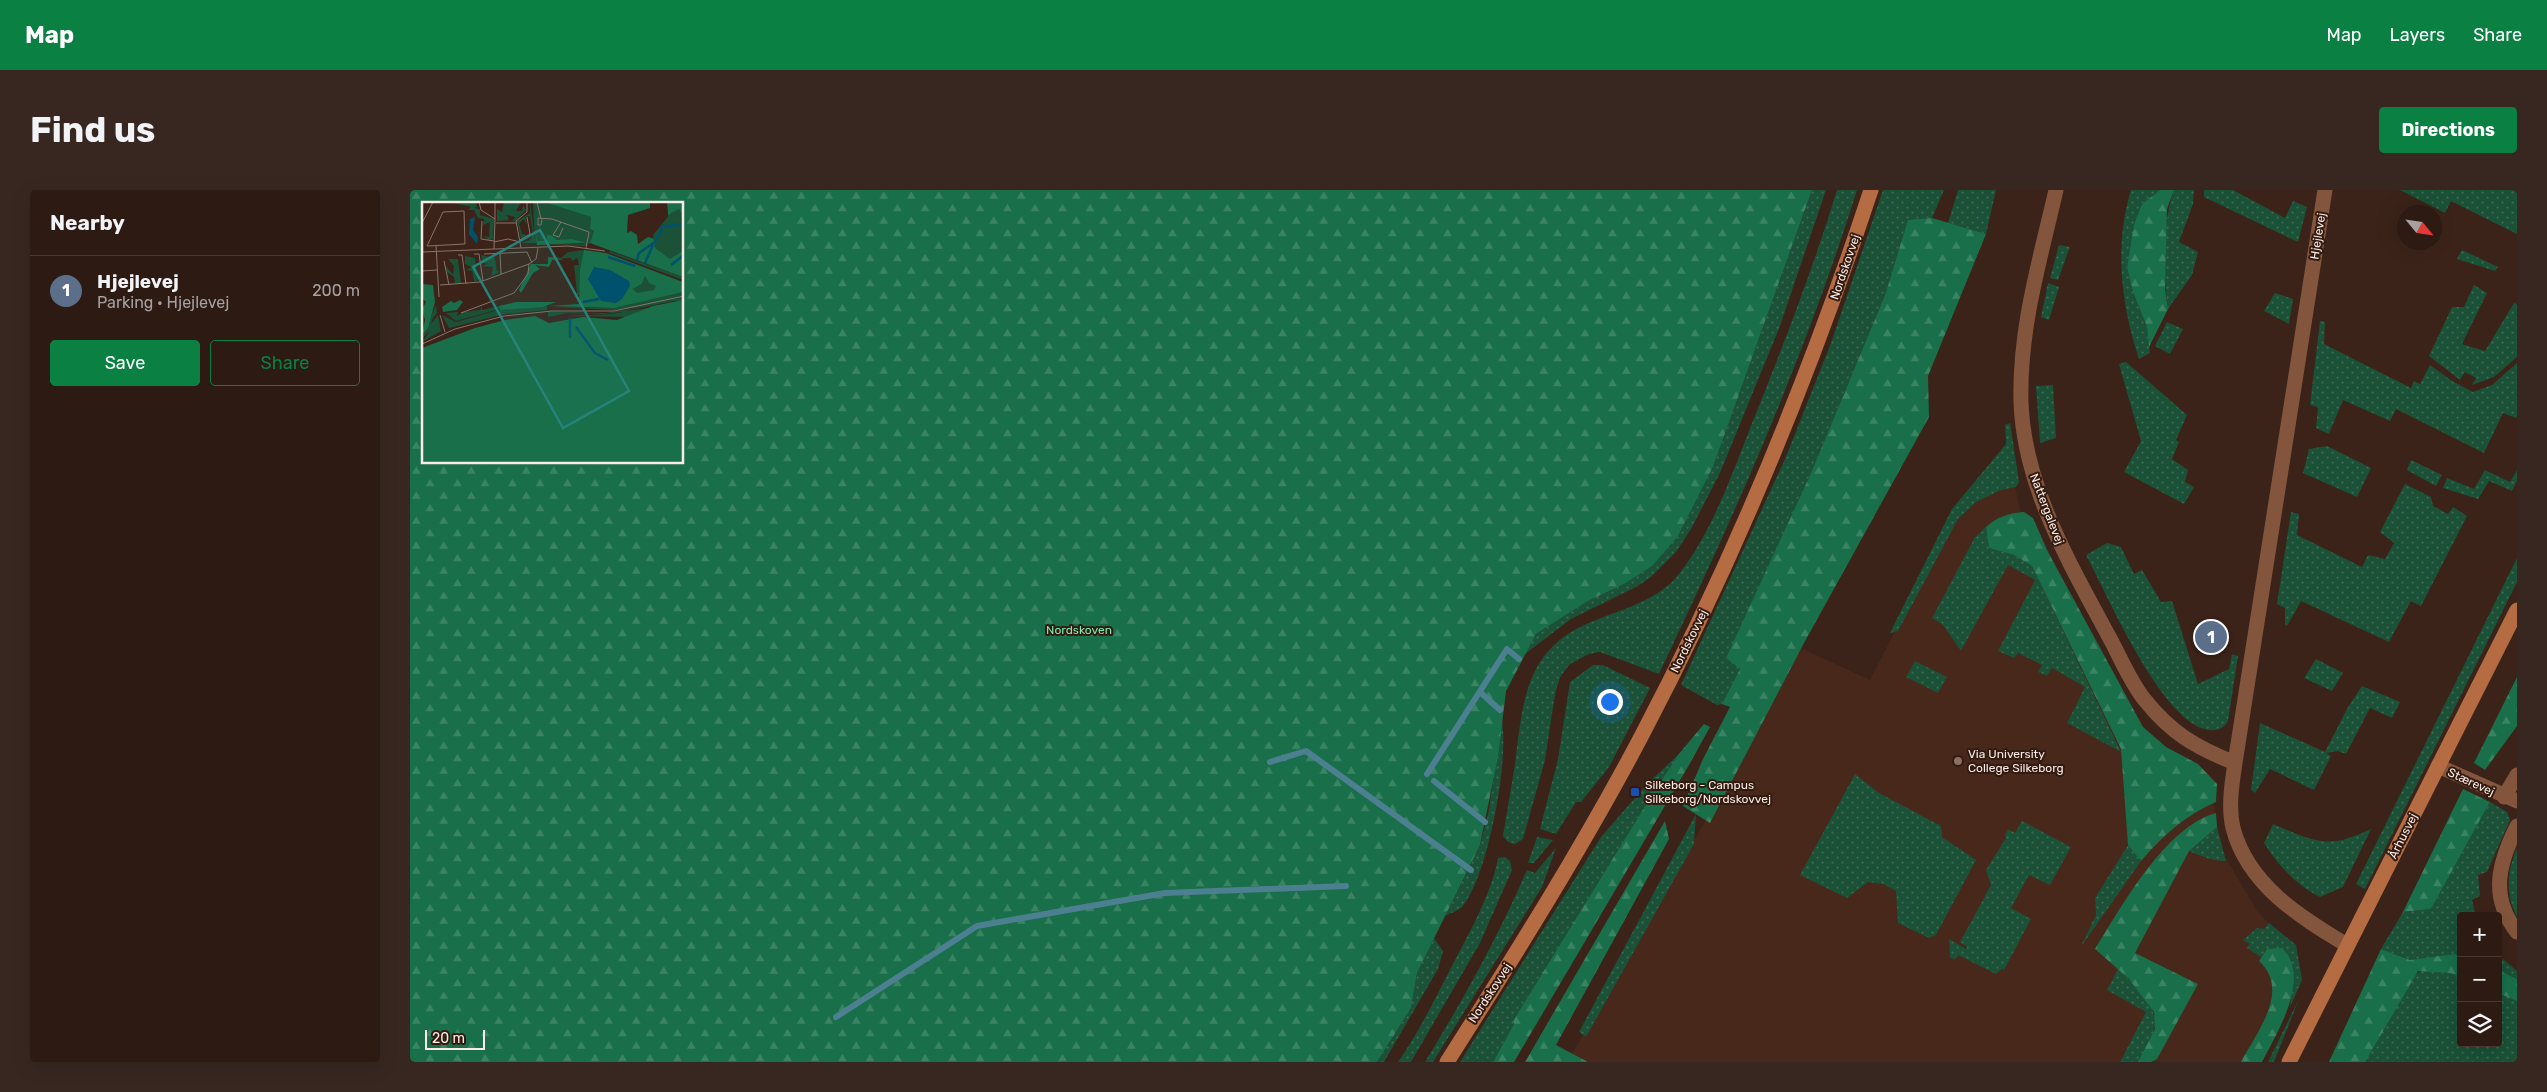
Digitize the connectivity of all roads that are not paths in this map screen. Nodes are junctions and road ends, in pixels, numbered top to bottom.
1 (1871, 190) edge
2 (2056, 190) edge
3 (2326, 190) edge
4 (2517, 610) edge
5 (2235, 763) junction
6 (2438, 766) junction
7 (2517, 775) edge
8 (2510, 799) edge
9 (2517, 826) edge
10 (2517, 932) edge
11 (2347, 945) junction
12 (1447, 1062) edge
13 (2289, 1062) edge

1 - 12 street, Nordskovvej
2 - 5 street, Nattergalevej
3 - 5 street, Hjejlevej
4 - 6 street, Århusvej
5 - 11 street, Hjejlevej
6 - 8 street, Stærevej
6 - 11 street, Århusvej
7 - 8 street, Stærevej
9 - 10 street
11 - 13 street, Århusvej

